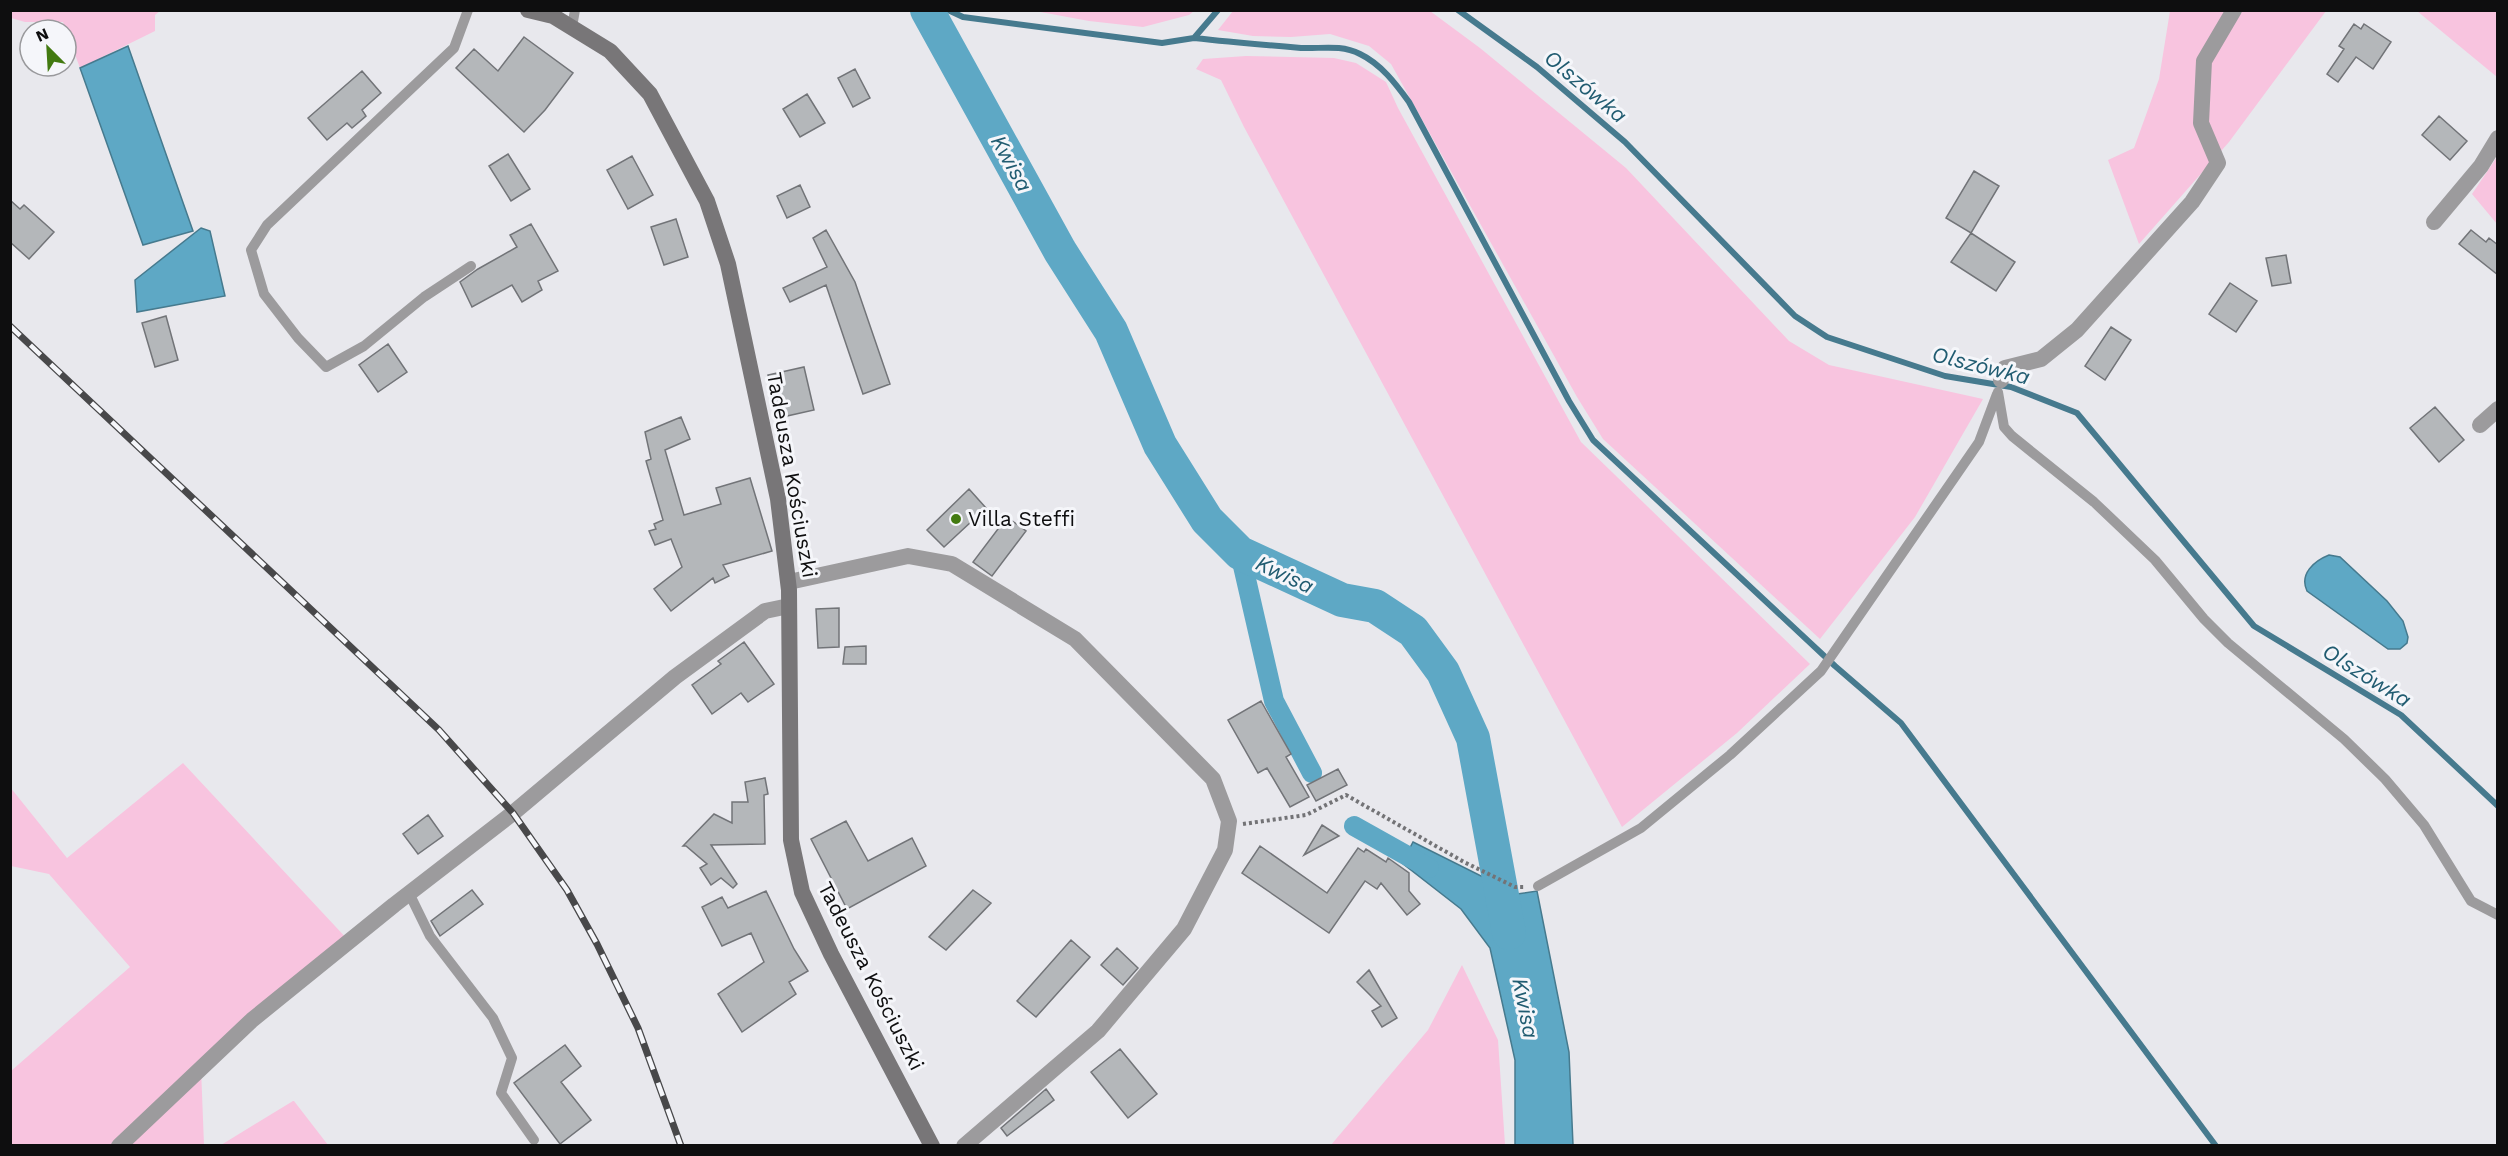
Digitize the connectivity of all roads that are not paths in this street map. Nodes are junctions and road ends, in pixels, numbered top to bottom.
1 (468, 10) edge
2 (528, 10) edge
3 (2234, 10) edge
4 (574, 19) edge
5 (2498, 138) edge
6 (2434, 222) dead end
7 (471, 266) dead end
8 (1999, 386) junction
9 (2498, 410) edge
10 (2480, 425) dead end
11 (2004, 427) junction
12 (1979, 442) junction
13 (789, 582) junction
14 (789, 606) junction
15 (1538, 886) road end
16 (409, 893) junction
17 (2498, 915) edge
18 (534, 1140) dead end
19 (119, 1146) edge
20 (932, 1146) edge
21 (964, 1146) edge

1 - 7 lane
2 - 4 main road, Tadeusza Kościuszki
3 - 8 street
4 - 13 main road, Tadeusza Kościuszki
5 - 6 street
8 - 11 lane
8 - 12 lane
9 - 10 street
11 - 12 lane
11 - 17 lane
12 - 15 lane
13 - 14 main road, Tadeusza Kościuszki
13 - 21 street
14 - 16 street
14 - 20 main road, Tadeusza Kościuszki
16 - 18 lane
16 - 19 street

